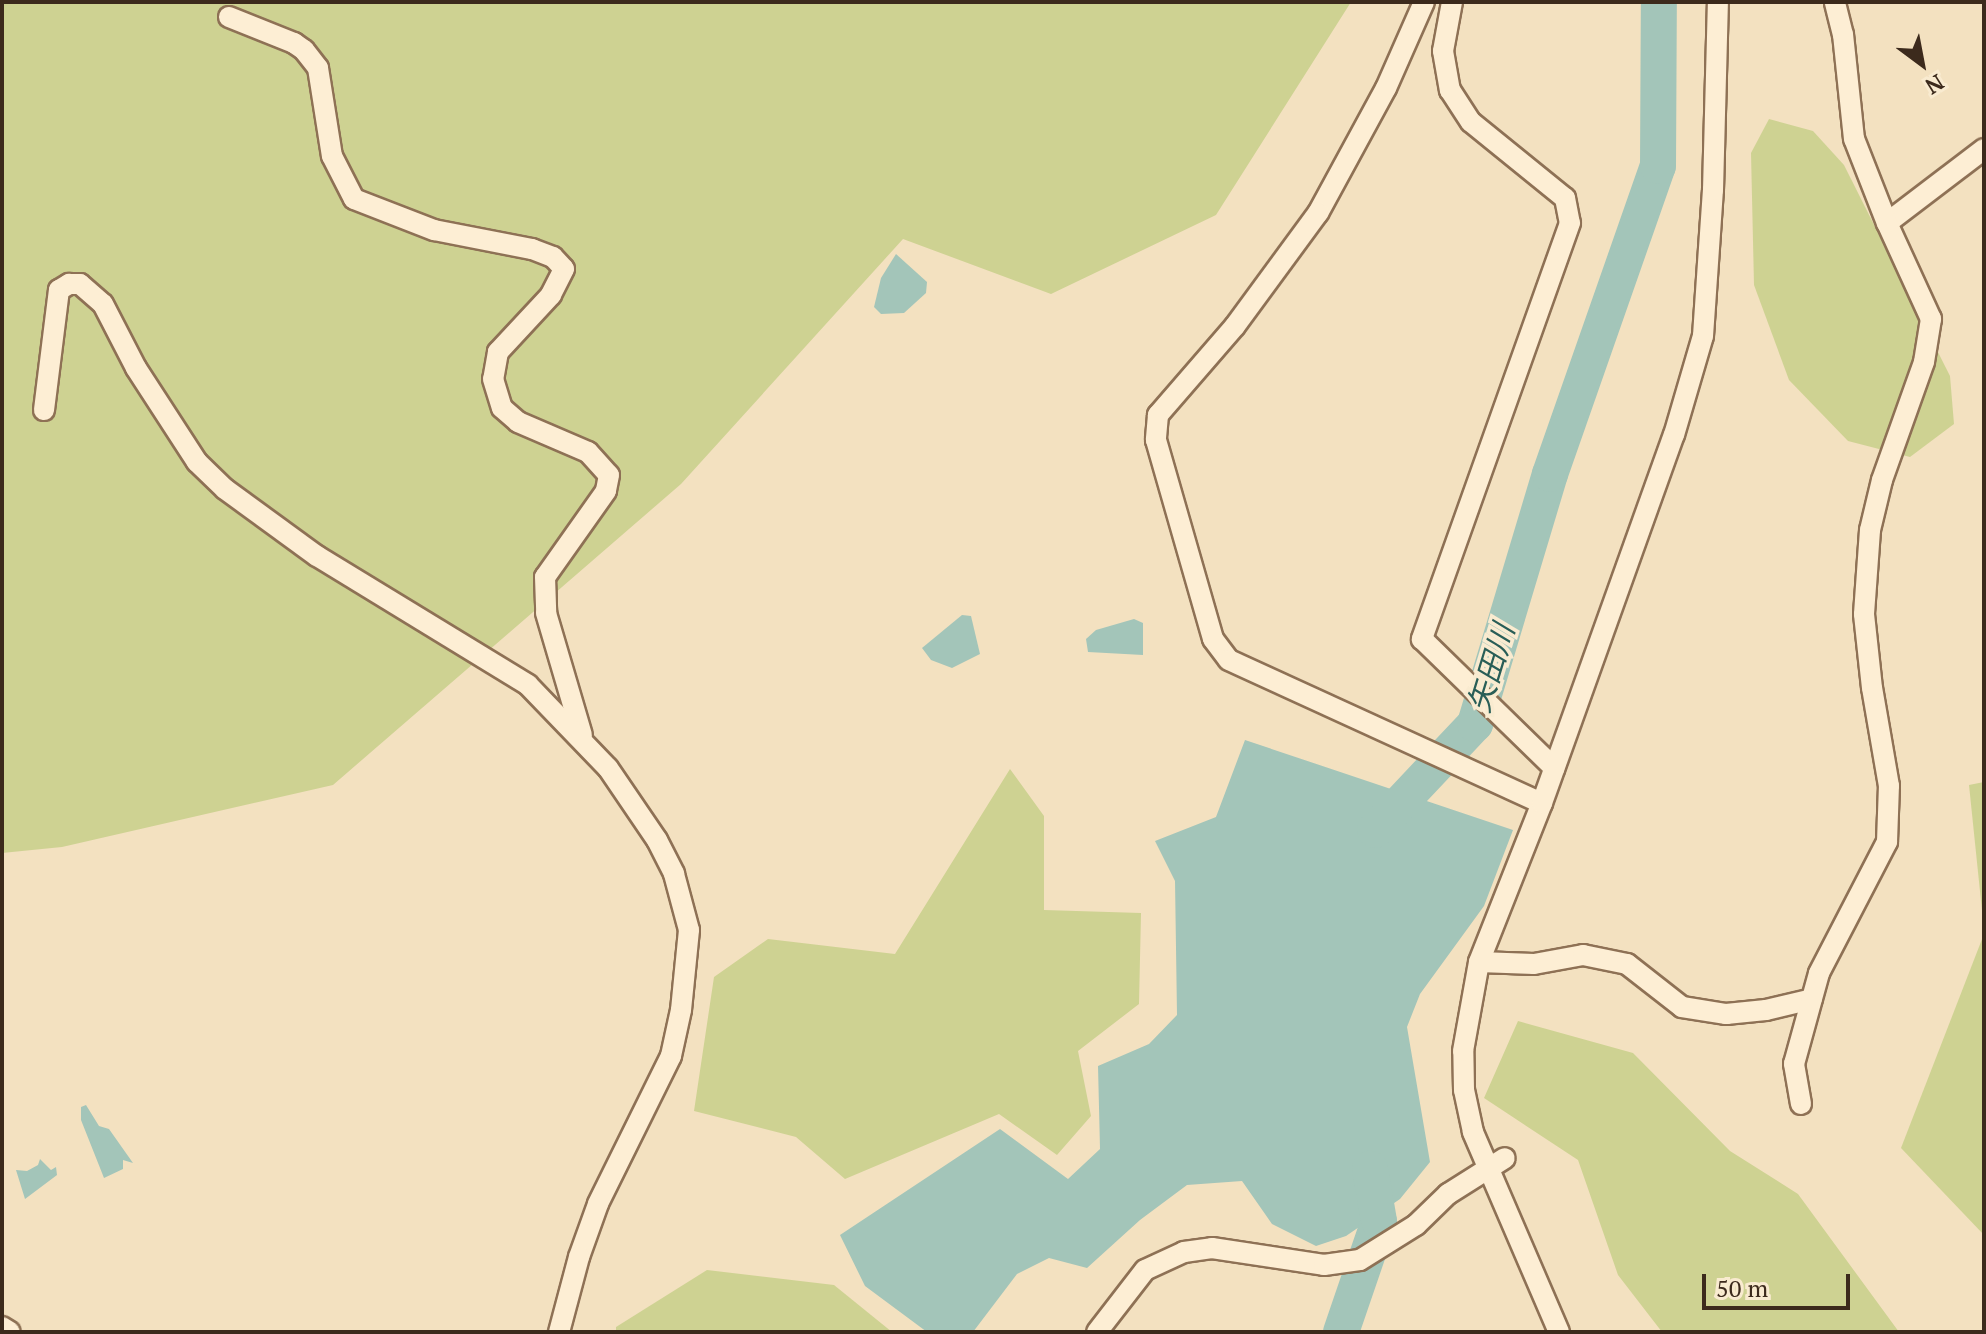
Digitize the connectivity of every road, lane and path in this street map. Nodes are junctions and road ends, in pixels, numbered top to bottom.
1 (1424, 2) edge
2 (1452, 2) edge
3 (1718, 2) edge
4 (1835, 2) edge
5 (229, 17) dead end
6 (1984, 149) edge
7 (1887, 223) junction
8 (44, 410) dead end
9 (584, 742) junction
10 (1554, 768) junction
11 (1542, 803) junction
12 (1479, 962) junction
13 (1812, 999) junction
14 (1801, 1104) dead end
15 (1496, 1164) junction
16 (2, 1327) edge
17 (10, 1332) edge
18 (559, 1332) edge
19 (1097, 1332) edge
20 (1559, 1332) edge

1 - 11 street
2 - 10 street
3 - 10 street
4 - 7 street
5 - 9 street
6 - 7 street
7 - 13 street
8 - 9 street
9 - 18 street
10 - 11 street
11 - 12 street
12 - 13 street
12 - 15 street
13 - 14 street
15 - 19 street
15 - 20 street
16 - 17 street

